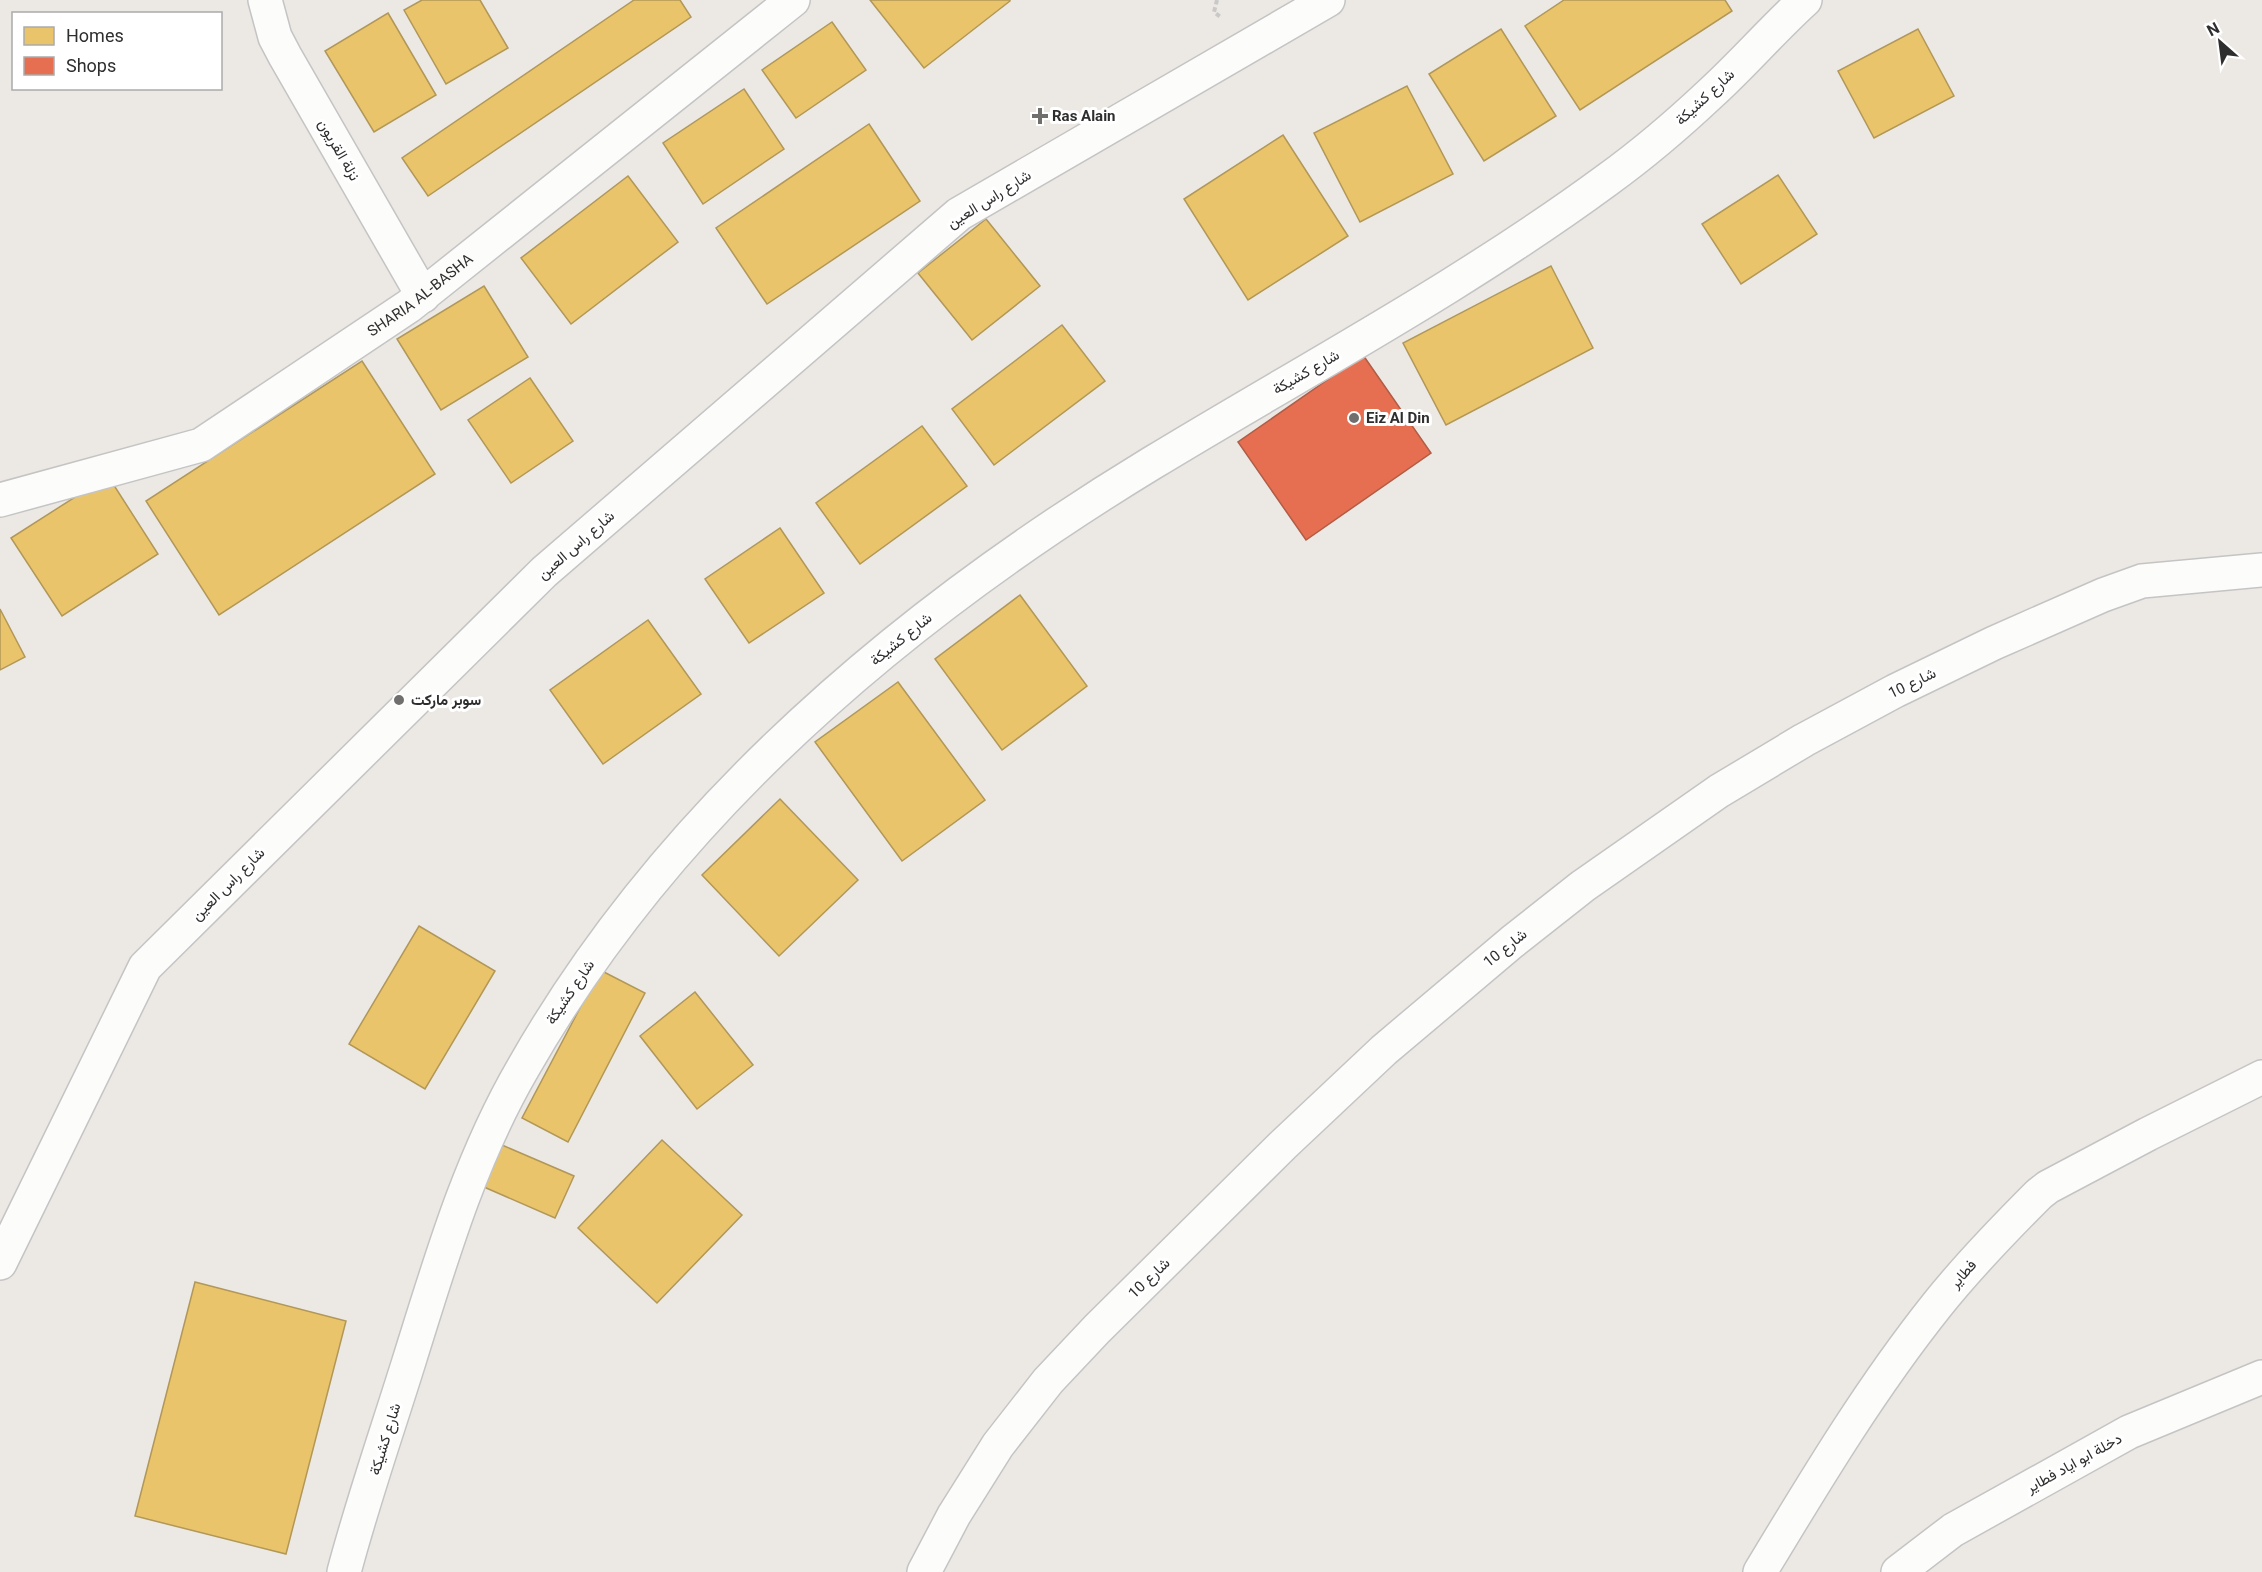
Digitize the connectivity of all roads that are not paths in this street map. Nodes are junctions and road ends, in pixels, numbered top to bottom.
1 (265, 0) edge
2 (793, 0) edge
3 (1328, 0) edge
4 (1805, 0) edge
5 (423, 296) junction
6 (0, 500) edge
7 (2262, 570) edge
8 (2262, 1077) edge
9 (0, 1263) edge
10 (2262, 1377) edge
11 (344, 1572) edge
12 (924, 1572) edge
13 (1760, 1572) edge
14 (1898, 1572) edge

1 - 5 street, نزلة القريون
2 - 5 street, SHARIA AL-BASHA
3 - 9 street, شارع راس العين
4 - 11 street, شارع كشيكة
5 - 6 street, SHARIA AL-BASHA
7 - 12 street, شارع 10
8 - 13 street, فطاير
10 - 14 street, دخلة ابو اياد فطاير

